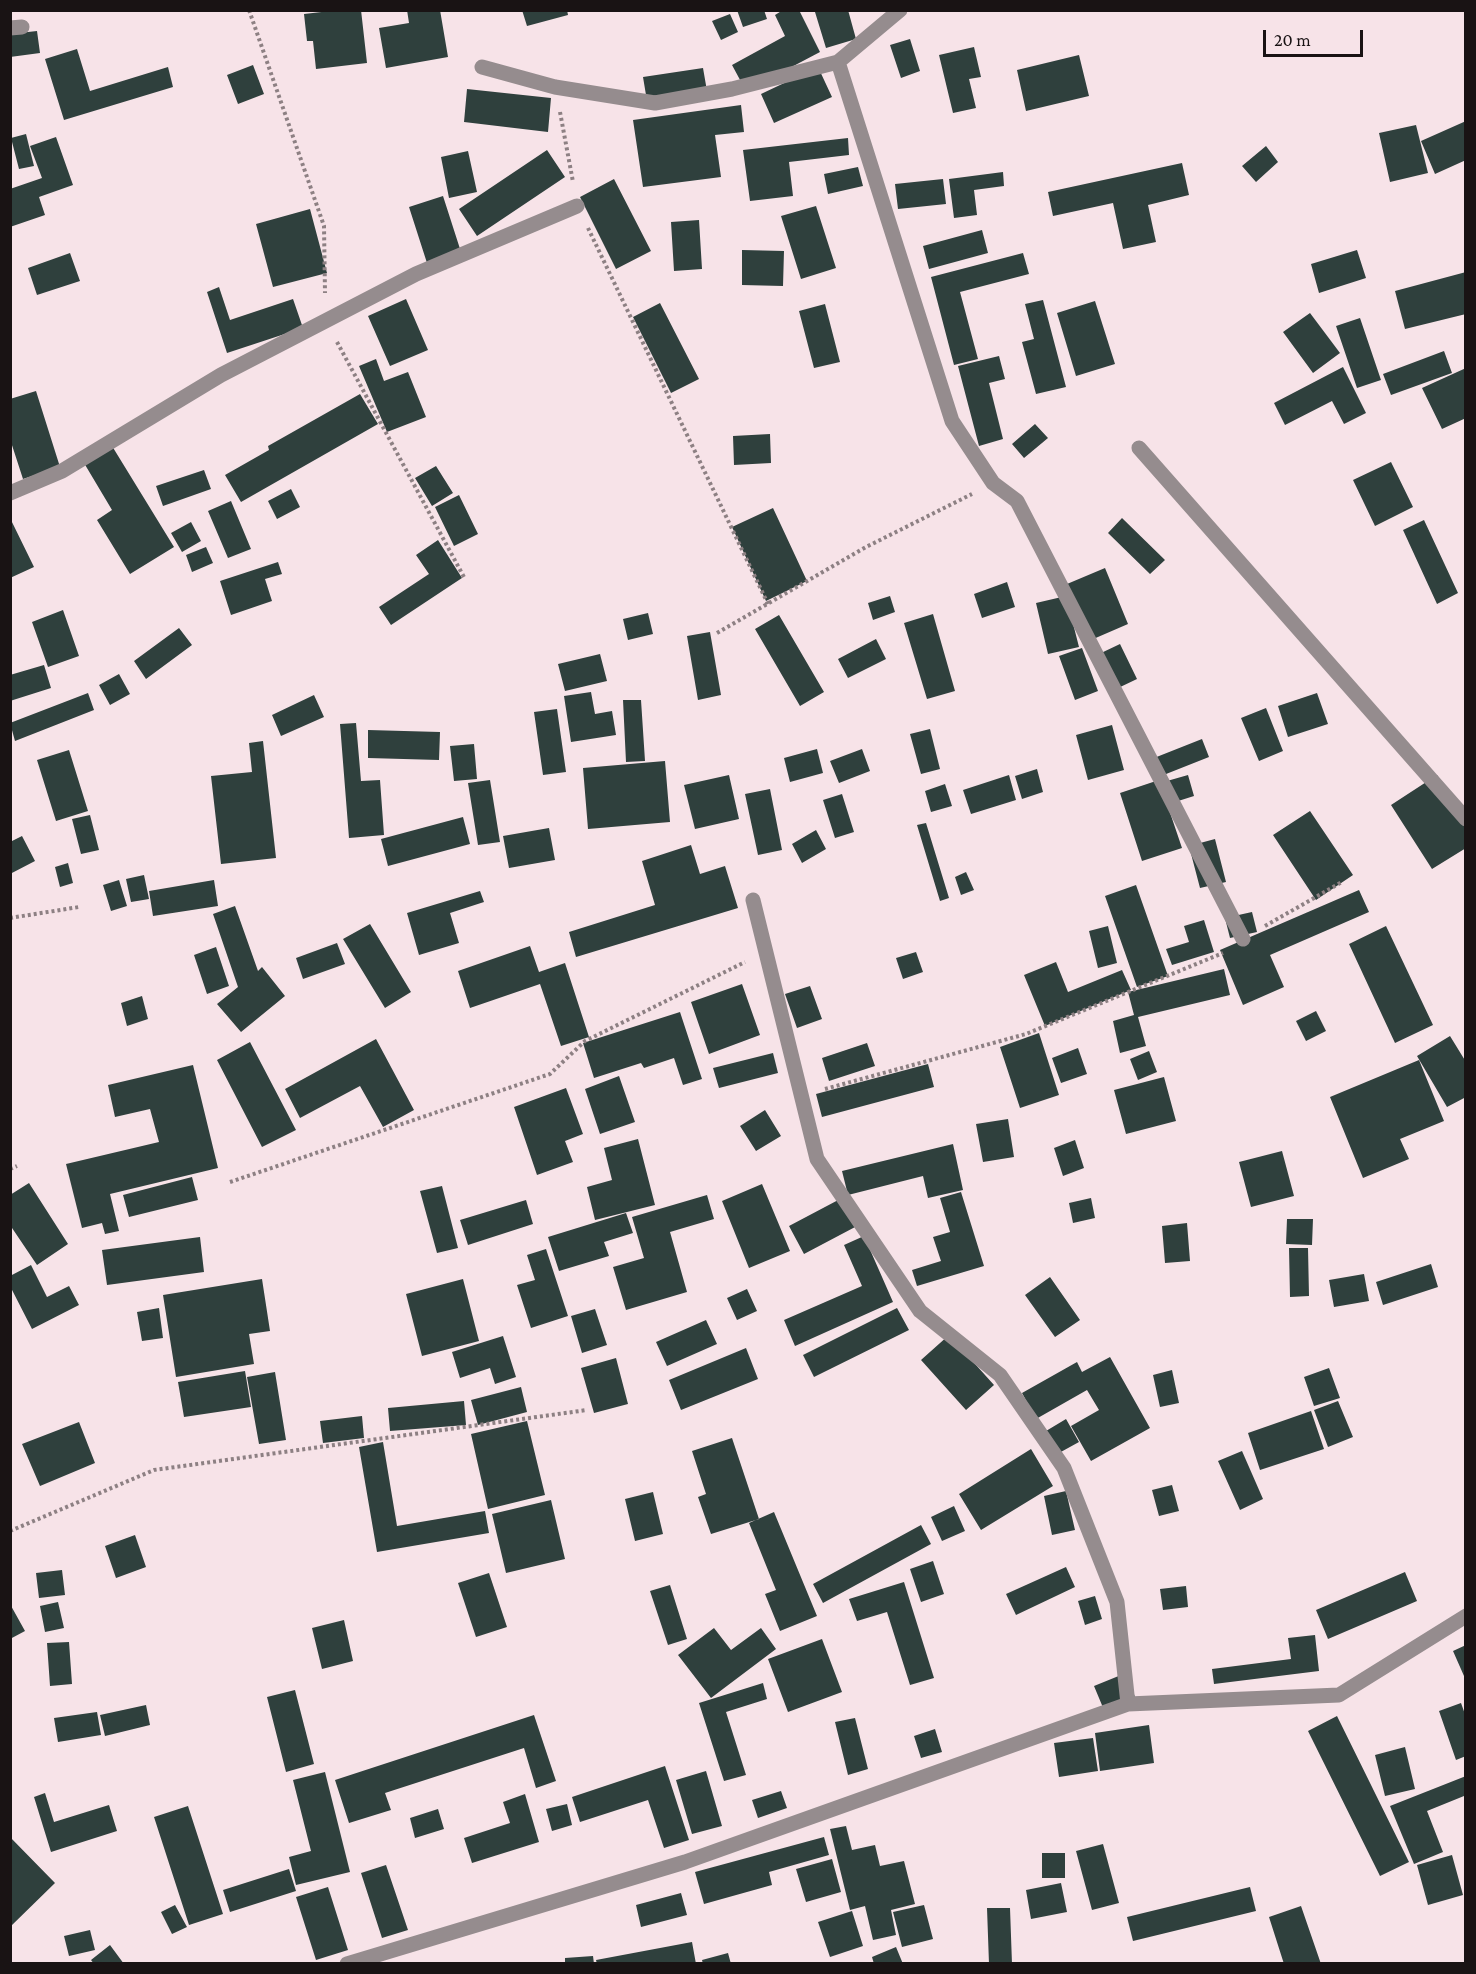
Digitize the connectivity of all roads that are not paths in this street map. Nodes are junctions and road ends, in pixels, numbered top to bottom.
1 (900, 10) edge
2 (838, 62) junction
3 (482, 67) dead end
4 (577, 206) road end
5 (1138, 448) dead end
6 (10, 494) edge
7 (1466, 819) edge
8 (753, 900) dead end
9 (1243, 939) road end
10 (1466, 1616) edge
11 (1128, 1704) junction
12 (347, 1964) edge

1 - 2 street
2 - 3 street
2 - 9 street
4 - 6 street
5 - 7 street
8 - 11 street
10 - 11 street
11 - 12 street

